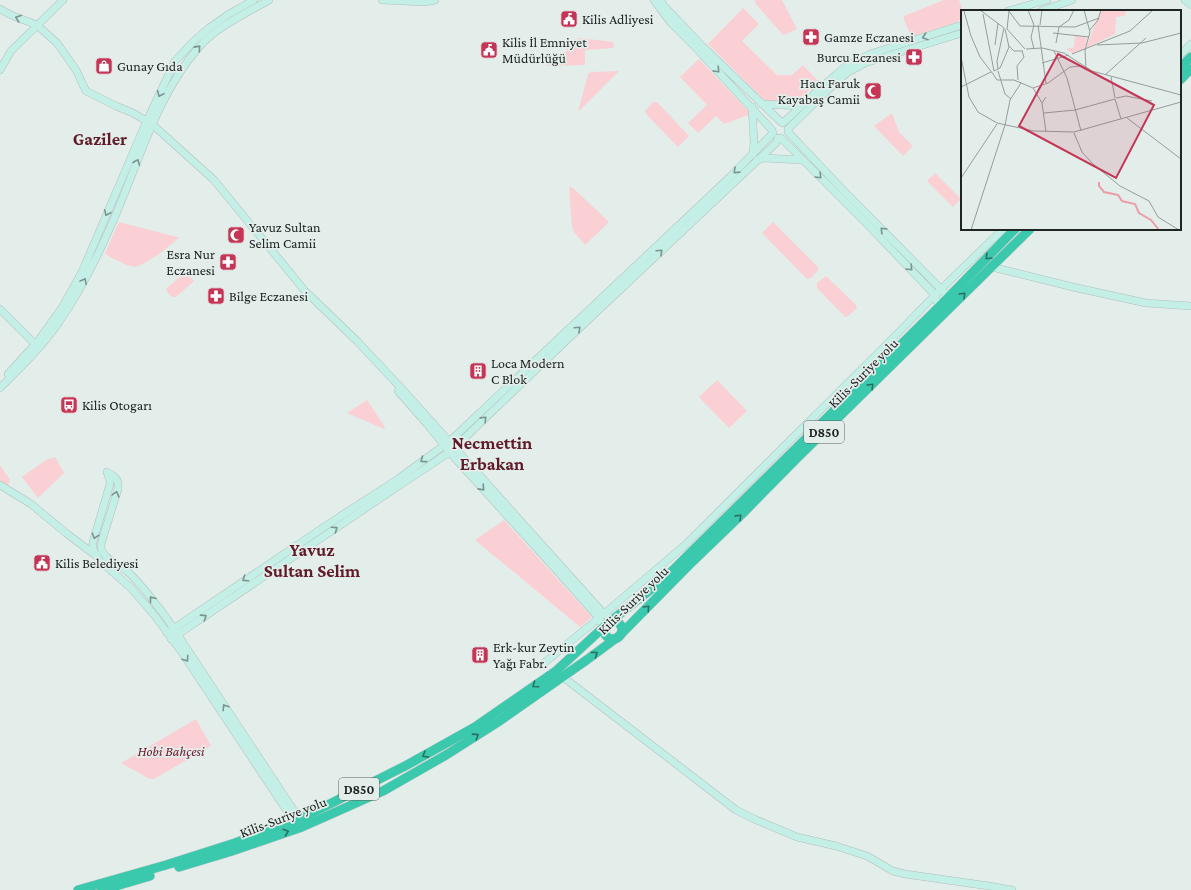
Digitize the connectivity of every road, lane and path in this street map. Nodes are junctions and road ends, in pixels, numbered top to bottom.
1 (63, 0) edge
2 (254, 0) edge
3 (382, 0) edge
4 (435, 0) edge
5 (654, 0) edge
6 (660, 0) edge
7 (1047, 0) edge
8 (1072, 0) edge
9 (1185, 0) edge
10 (267, 1) edge
11 (1191, 5) edge
12 (0, 9) edge
13 (1012, 10) edge
14 (1044, 10) edge
15 (37, 25) junction
16 (961, 25) edge
17 (961, 33) edge
18 (1191, 44) edge
19 (1181, 54) edge
20 (1191, 57) edge
21 (1181, 67) edge
22 (1191, 69) edge
23 (0, 70) edge
24 (1181, 79) edge
25 (761, 104) junction
26 (801, 106) junction
27 (752, 107) junction
28 (150, 123) junction
29 (782, 123) junction
30 (772, 131) junction
31 (788, 131) junction
32 (780, 138) junction
33 (753, 154) junction
34 (802, 160) junction
35 (755, 162) junction
36 (1002, 230) edge
37 (1014, 230) edge
38 (1029, 230) edge
39 (992, 266) junction
40 (941, 289) junction
41 (935, 295) junction
42 (951, 295) junction
43 (1191, 306) edge
44 (939, 307) junction
45 (0, 309) edge
46 (35, 344) junction
47 (0, 382) edge
48 (0, 388) edge
49 (447, 443) junction
50 (453, 450) junction
51 (0, 485) edge
52 (98, 553) junction
53 (602, 616) junction
54 (609, 625) junction
55 (172, 634) junction
56 (619, 636) junction
57 (544, 663) dead end
58 (563, 677) junction
59 (304, 817) junction
60 (286, 824) junction
61 (78, 890) edge
62 (102, 890) edge
63 (1012, 890) edge

1 - 15 street
2 -> 28 street
3 - 4 street
5 -> 27 street
6 - 25 street
7 - 13 street
8 - 14 street
9 - 11 street
28 -> 10 street
15 -> 12 street
15 - 23 street
15 - 28 street
16 -> 26 street
17 - 31 street
18 - 19 street
20 - 21 highway
22 - 24 highway
25 - 26 street
25 - 29 street
26 - 29 street
27 - 30 street
27 - 33 street
28 -> 46 street
48 -> 28 street
28 - 49 street
29 - 30 street
29 - 31 street
30 - 32 street
30 - 33 street
31 - 32 street
40 -> 31 street
32 - 34 street
32 - 35 street
33 -> 49 street
34 - 35 street
34 -> 41 street
50 -> 35 street
36 - 40 street
37 -> 42 highway, D850
38 - 39 highway, Kilis-Suriye yolu / D850
39 - 43 street
56 -> 39 highway, Kilis-Suriye yolu / D850
40 - 41 street
40 - 42 street
41 - 44 street
41 - 53 street
42 - 44 highway, D850
44 - 54 highway, D850
45 - 46 street
46 - 47 street
49 - 50 street
49 -> 55 street
50 - 53 street
55 -> 50 street
51 - 52 street
52 -> 52 street
52 - 55 street
53 - 54 street
53 - 54 street
53 - 57 street
54 - 56 highway
54 - 56 highway
54 -> 59 highway, D850
59 -> 55 street
55 -> 60 street
58 -> 56 highway, Kilis-Suriye yolu / D850
62 -> 58 highway, Kilis-Suriye yolu / D850
58 - 63 street
59 - 60 highway, D850
60 - 61 highway, D850

